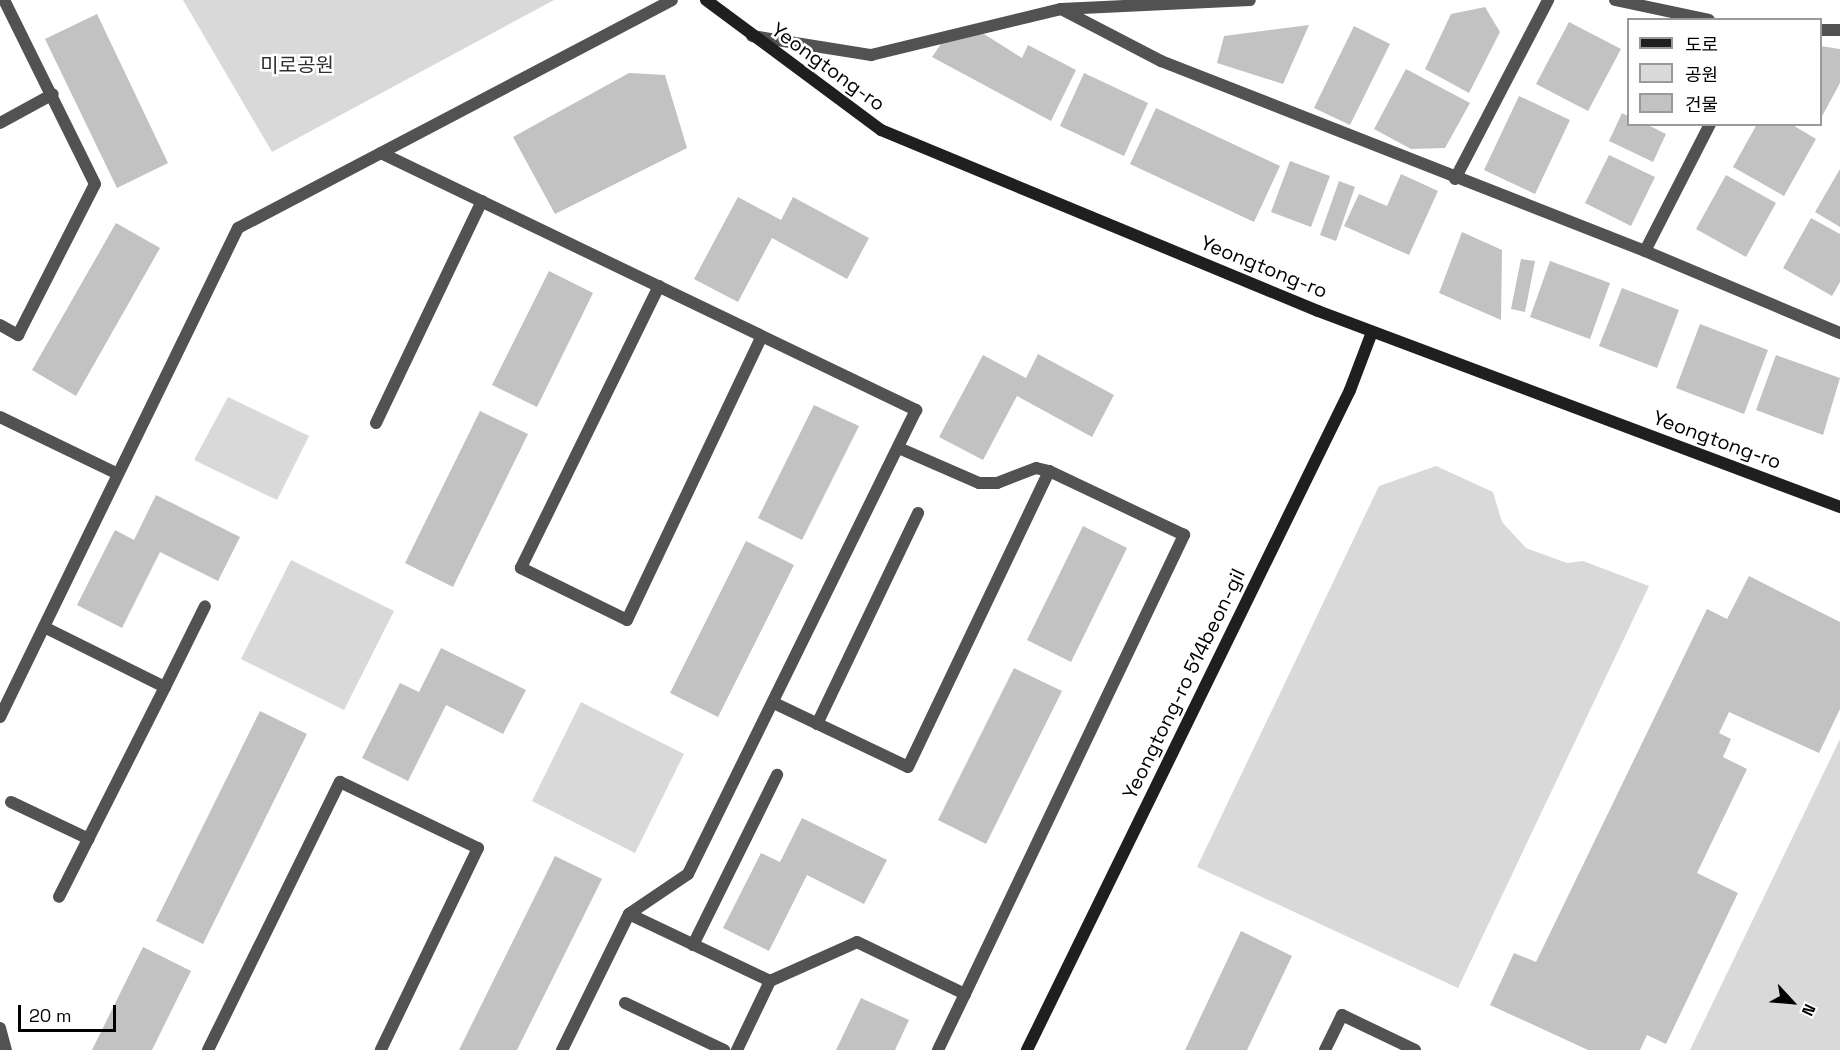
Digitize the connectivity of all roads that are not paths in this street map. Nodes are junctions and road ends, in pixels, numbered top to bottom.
1 (4, 0) edge
2 (672, 0) edge
3 (1250, 0) edge
4 (1548, 0) edge
5 (1615, 0) edge
6 (712, 2) edge
7 (1061, 9) junction
8 (1700, 18) edge
9 (1822, 30) edge
10 (1840, 30) edge
11 (752, 36) junction
12 (53, 94) junction
13 (0, 123) edge
14 (1709, 126) edge
15 (381, 153) junction
16 (1455, 179) junction
17 (482, 201) junction
18 (1645, 251) junction
19 (659, 286) junction
20 (0, 325) edge
21 (1372, 332) junction
22 (1840, 333) edge
23 (762, 336) junction
24 (0, 417) edge
25 (376, 423) dead end
26 (899, 448) junction
27 (1049, 471) junction
28 (116, 473) junction
29 (1840, 507) edge
30 (918, 513) dead end
31 (205, 606) dead end
32 (44, 627) junction
33 (165, 687) junction
34 (774, 704) junction
35 (0, 717) edge
36 (817, 724) junction
37 (777, 775) dead end
38 (11, 802) dead end
39 (89, 839) junction
40 (59, 897) dead end
41 (629, 914) junction
42 (693, 945) junction
43 (770, 981) junction
44 (965, 994) junction
45 (625, 1003) dead end
46 (0, 1028) edge
47 (6, 1050) edge
48 (208, 1050) edge
49 (381, 1050) edge
50 (562, 1050) edge
51 (724, 1050) edge
52 (737, 1050) edge
53 (938, 1050) edge
54 (1027, 1050) edge
55 (1325, 1050) edge
56 (1415, 1050) edge

1 - 12 street
2 - 15 street
3 - 7 street
4 - 16 street
5 - 8 street
6 - 11 street, Yeongtong-ro
7 - 11 street
7 - 16 street
9 - 10 street
11 - 21 street, Yeongtong-ro
12 - 13 street
12 - 20 street
14 - 18 street
15 - 17 street
15 - 28 street
16 - 18 street
17 - 19 street
17 - 25 street
18 - 22 street
19 - 23 street
19 - 23 street
21 - 29 street, Yeongtong-ro
21 - 54 street, Yeongtong-ro 514beon-gil
23 - 26 street
24 - 28 street
26 - 27 street
26 - 34 street
27 - 36 street
27 - 44 street
28 - 32 street
30 - 36 street
31 - 33 street
32 - 33 street
32 - 35 street
33 - 39 street
34 - 36 street
34 - 41 street
37 - 42 street
38 - 39 street
39 - 40 street
41 - 42 street
41 - 50 street
42 - 43 street
43 - 44 street
43 - 52 street
44 - 53 street
45 - 51 street
46 - 47 street
48 - 49 street
55 - 56 street

